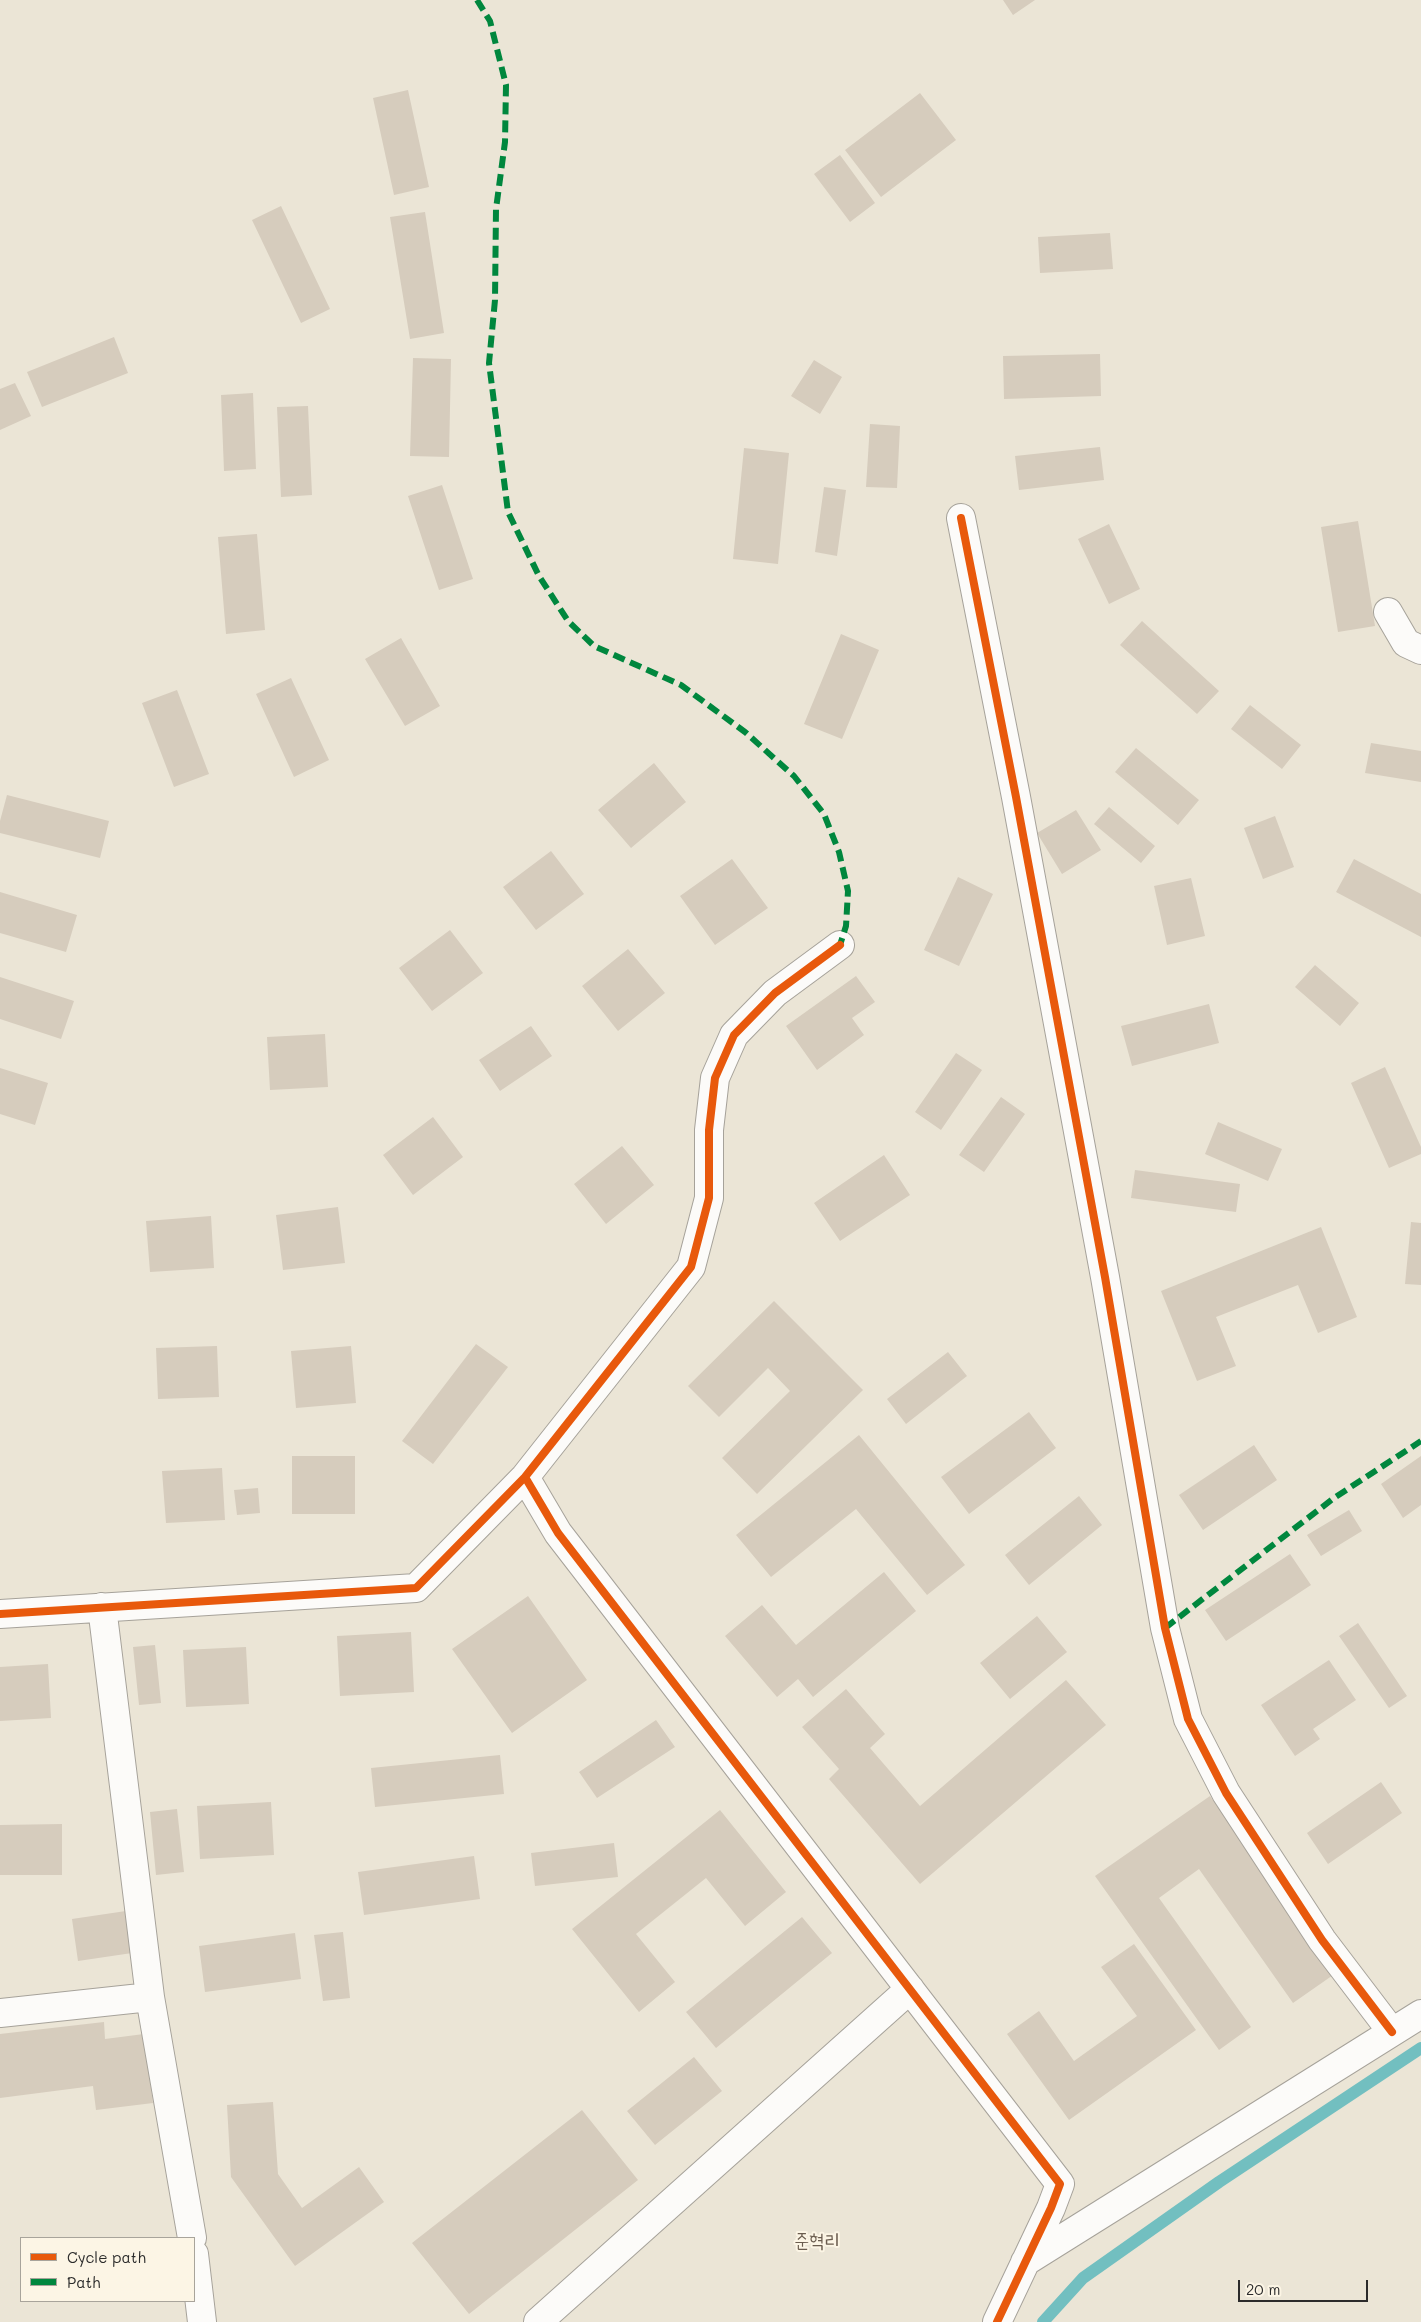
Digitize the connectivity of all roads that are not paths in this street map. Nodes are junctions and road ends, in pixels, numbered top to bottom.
1 (961, 518) dead end
2 (1388, 612) dead end
3 (1421, 650) edge
4 (840, 945) dead end
5 (526, 1477) junction
6 (102, 1607) junction
7 (0, 1614) edge
8 (910, 1989) junction
9 (150, 1997) junction
10 (0, 2013) edge
11 (1421, 2014) edge
12 (1392, 2032) junction
13 (192, 2237) edge
14 (195, 2262) edge
15 (1025, 2262) junction
16 (202, 2322) edge
17 (538, 2322) edge
18 (997, 2322) edge

1 - 12 street
2 - 3 street
4 - 5 street
5 - 6 street
5 - 8 street
6 - 7 street
6 - 9 street
8 - 15 street
8 - 17 street
9 - 10 street
9 - 13 street
11 - 12 street
12 - 15 street
14 - 16 street
15 - 18 street

